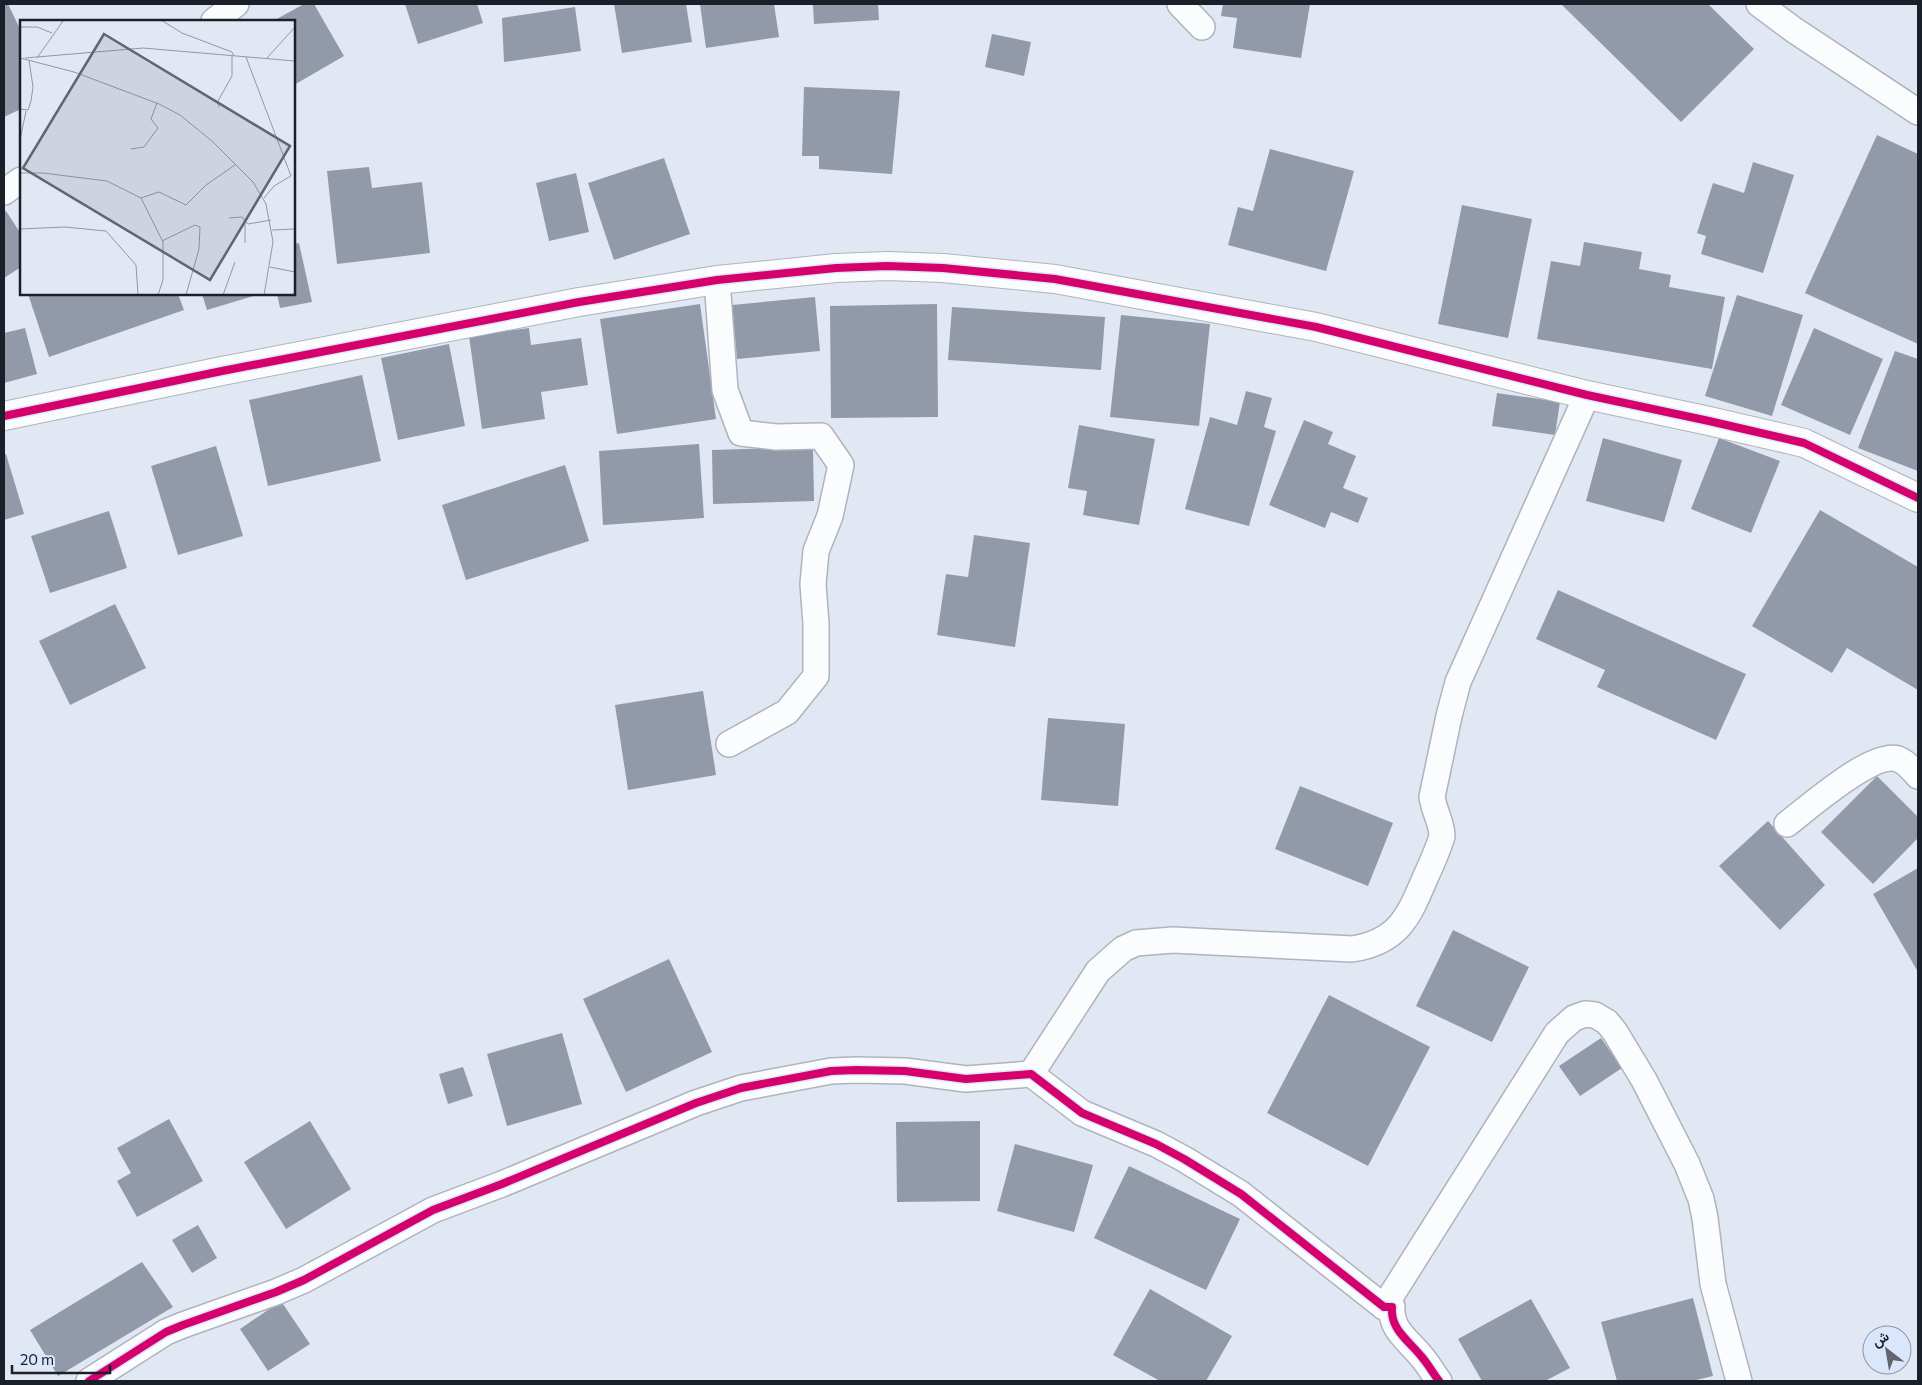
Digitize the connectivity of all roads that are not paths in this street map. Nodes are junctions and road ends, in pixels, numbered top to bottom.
1 (236, 4) edge
2 (1180, 4) edge
3 (1759, 4) edge
4 (215, 20) edge
5 (1202, 27) dead end
6 (1918, 112) edge
7 (20, 181) edge
8 (4, 192) edge
9 (717, 280) junction
10 (1587, 395) junction
11 (4, 416) edge
12 (1918, 498) edge
13 (729, 744) dead end
14 (1918, 776) edge
15 (1787, 824) dead end
16 (1031, 1074) junction
17 (1384, 1307) junction
18 (89, 1381) edge
19 (1439, 1381) edge
20 (1739, 1381) edge

1 - 4 street
2 - 5 street
3 - 6 street
7 - 8 street
9 - 10 street
9 - 11 street
9 - 13 street
10 - 12 street
10 - 16 street
14 - 15 street
16 - 17 street
16 - 18 street
17 - 19 street
17 - 20 street

